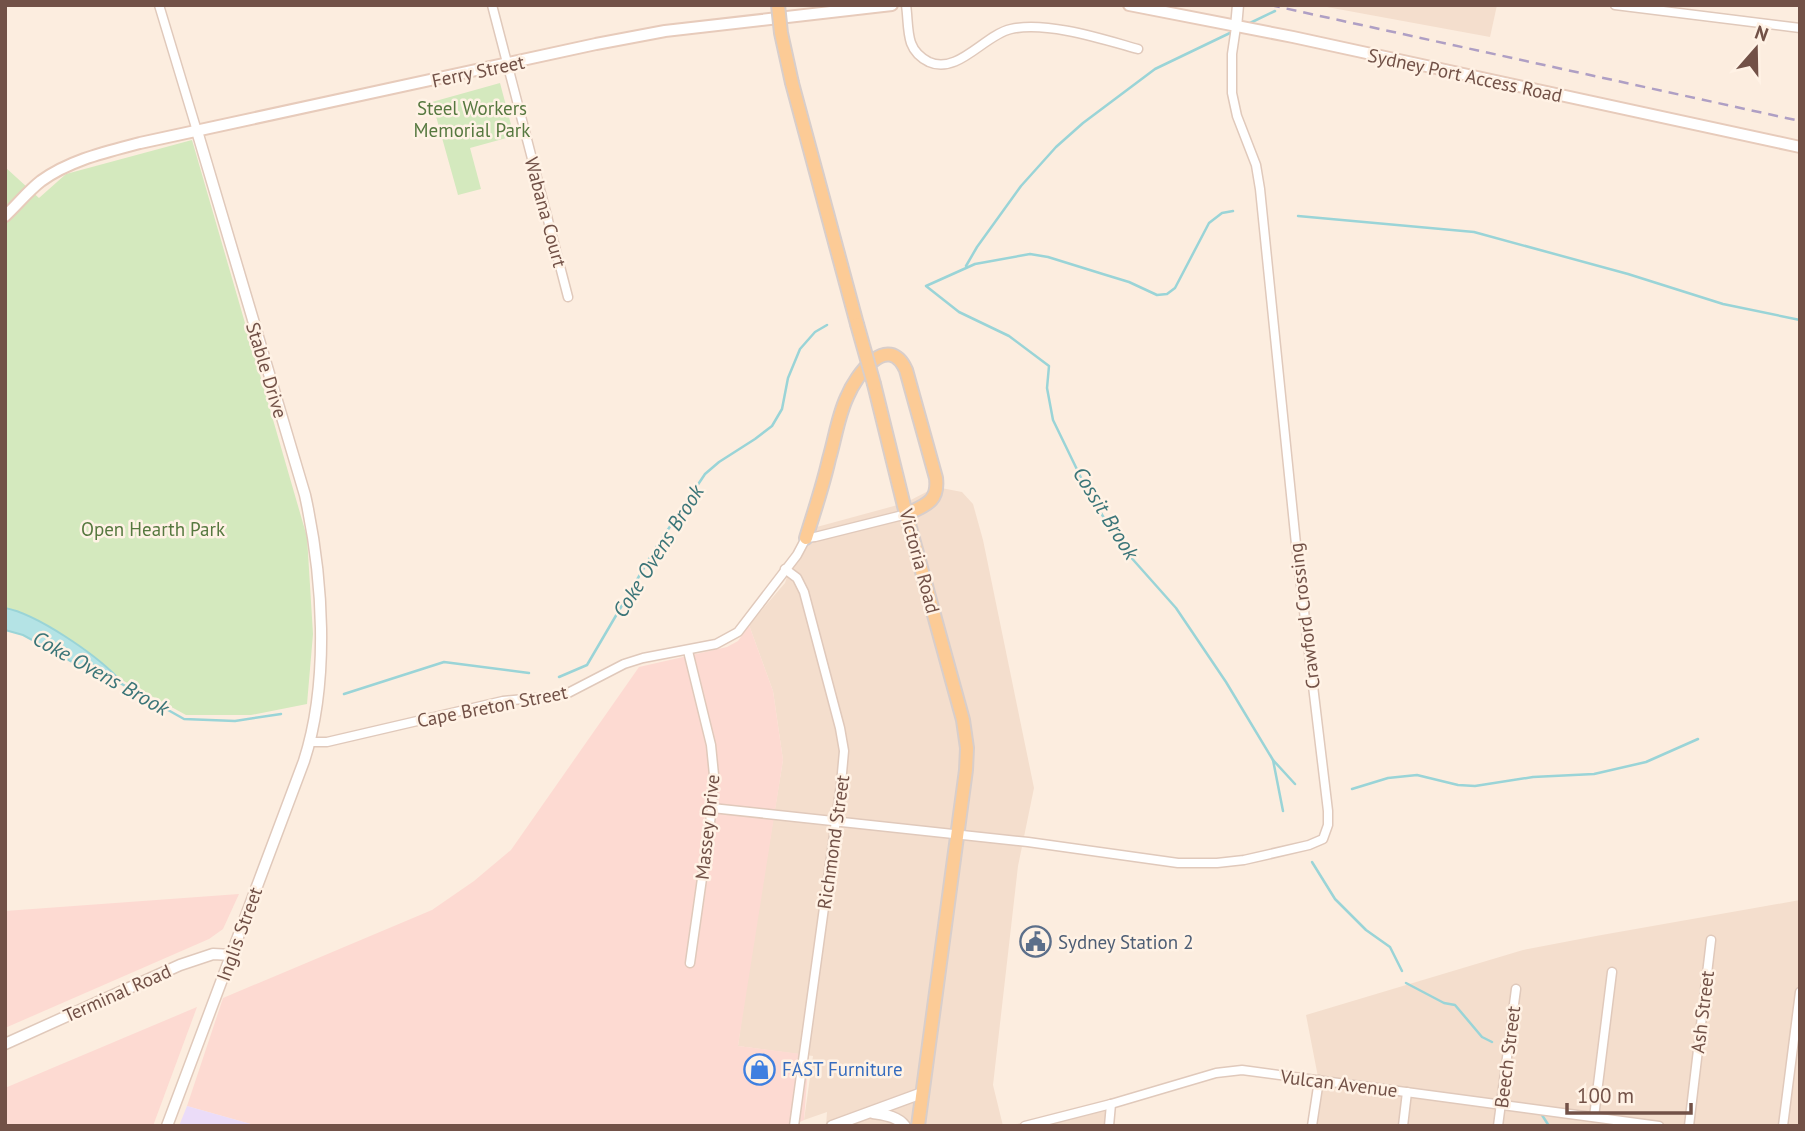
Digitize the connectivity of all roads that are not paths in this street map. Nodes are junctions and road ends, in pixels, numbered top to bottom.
1 (159, 5) edge
2 (492, 5) edge
3 (778, 5) edge
4 (892, 5) edge
5 (905, 5) edge
6 (1129, 5) edge
7 (1238, 5) edge
8 (1615, 5) edge
9 (1236, 27) junction
10 (1800, 28) edge
11 (1138, 49) dead end
12 (507, 64) junction
13 (197, 131) junction
14 (1800, 147) edge
15 (5, 216) edge
16 (568, 297) dead end
17 (906, 514) junction
18 (806, 538) junction
19 (785, 569) junction
20 (688, 651) junction
21 (310, 742) junction
22 (712, 808) junction
23 (836, 821) junction
24 (957, 834) junction
25 (1711, 940) dead end
26 (232, 955) junction
27 (690, 963) dead end
28 (1612, 972) dead end
29 (1516, 989) dead end
30 (1800, 992) edge
31 (5, 1044) edge
32 (1319, 1080) junction
33 (1407, 1092) junction
34 (922, 1093) junction
35 (1111, 1104) junction
36 (1500, 1105) junction
37 (869, 1113) junction
38 (1594, 1117) junction
39 (167, 1126) edge
40 (794, 1126) edge
41 (832, 1126) edge
42 (905, 1126) edge
43 (918, 1126) edge
44 (1025, 1126) edge
45 (1109, 1126) edge
46 (1312, 1126) edge
47 (1403, 1126) edge
48 (1498, 1126) edge
49 (1659, 1126) edge
50 (1689, 1126) edge
51 (1783, 1126) edge

1 - 13 street, Stable Drive
2 - 12 street, Wabana Court
3 - 17 main road, Victoria Road, bridge
4 - 12 main road, Ferry Street
5 - 11 street
6 - 9 main road, Sydney Port Access Road
7 - 9 street
8 - 10 street
9 - 14 main road, Sydney Port Access Road
9 - 24 street, Crawford Crossing
12 - 13 main road, Ferry Street
12 - 16 street, Wabana Court
13 - 15 main road, Ferry Street
13 - 21 street, Stable Drive
17 - 18 street
17 - 18 main road
17 - 24 main road, Victoria Road
18 - 19 street, Cape Breton Street
19 - 20 street, Cape Breton Street
19 - 23 street, Richmond Street
20 - 21 street, Cape Breton Street
20 - 22 street, Massey Drive
21 - 26 street, Inglis Street
22 - 23 street, Crawford Crossing
22 - 27 street, Massey Drive
23 - 24 street, Crawford Crossing
23 - 40 street, Richmond Street
24 - 34 main road, Victoria Road
25 - 50 street, Ash Street
26 - 31 street, Terminal Road
26 - 39 street, Inglis Street
28 - 38 street
29 - 36 street, Beech Street
30 - 51 street
32 - 33 street, Vulcan Avenue
32 - 35 street, Vulcan Avenue
32 - 46 street
33 - 36 street, Vulcan Avenue
33 - 47 street
34 - 37 street
34 - 43 main road, Victoria Road
35 - 44 street, Vulcan Avenue
35 - 45 street
36 - 38 street, Vulcan Avenue
36 - 48 street, Beech Street
37 - 41 street
37 - 42 street
38 - 49 street, Vulcan Avenue

